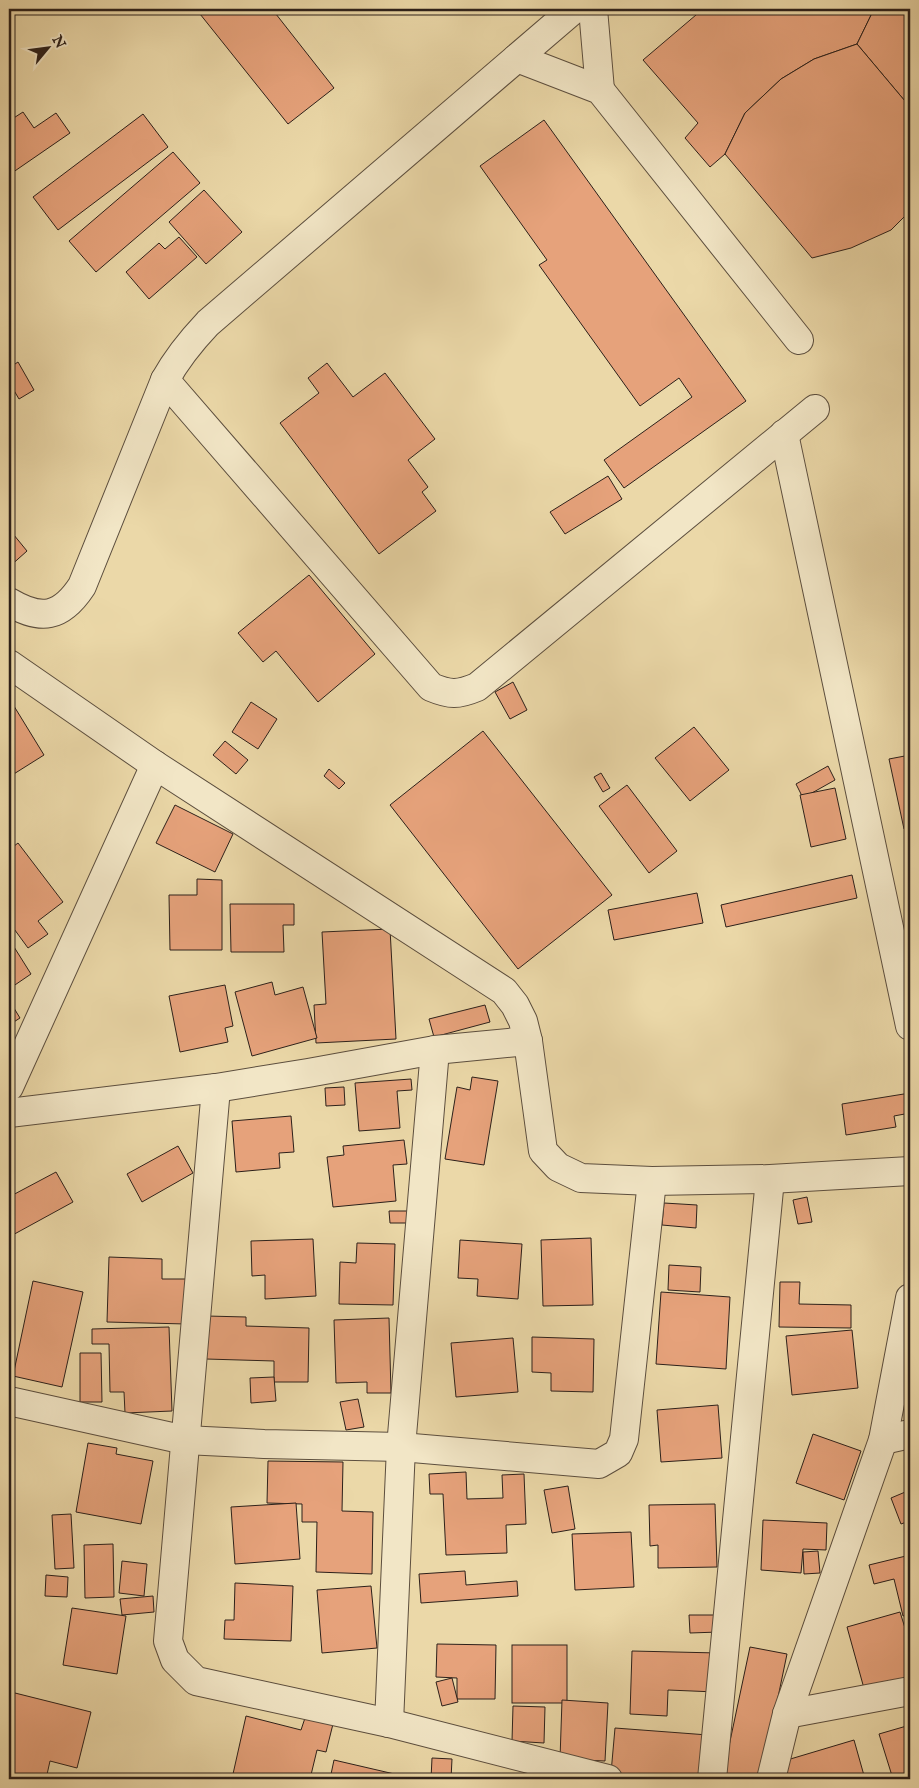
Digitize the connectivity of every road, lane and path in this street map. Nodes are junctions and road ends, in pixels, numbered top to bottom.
1 (574, 9) edge
2 (593, 9) edge
3 (517, 58) junction
4 (600, 90) junction
5 (799, 340) dead end
6 (165, 380) junction
7 (815, 409) dead end
8 (784, 434) junction
9 (9, 602) edge
10 (9, 664) edge
11 (155, 765) junction
12 (910, 1026) edge
13 (528, 1041) junction
14 (435, 1050) junction
15 (9, 1087) edge
16 (216, 1088) junction
17 (9, 1113) edge
18 (910, 1171) edge
19 (770, 1179) junction
20 (652, 1180) junction
21 (910, 1298) edge
22 (9, 1401) edge
23 (910, 1434) edge
24 (185, 1440) junction
25 (883, 1440) junction
26 (401, 1447) junction
27 (910, 1692) edge
28 (787, 1714) junction
29 (389, 1723) junction
30 (608, 1779) edge
31 (712, 1779) edge
32 (772, 1779) edge

1 - 3 street
2 - 4 street
3 - 4 street
3 - 6 street
4 - 5 street
6 - 8 street
6 - 9 street
7 - 8 street
8 - 12 street
10 - 11 street
11 - 13 street
11 - 15 street
13 - 14 street
13 - 20 street
14 - 16 street
14 - 26 street
16 - 17 street
16 - 24 street
18 - 19 street
19 - 20 street
19 - 31 street
20 - 26 street
21 - 25 street
22 - 24 street
23 - 25 street
24 - 26 street
24 - 29 street
25 - 28 street
26 - 29 street
27 - 28 street
28 - 32 street
29 - 30 street

